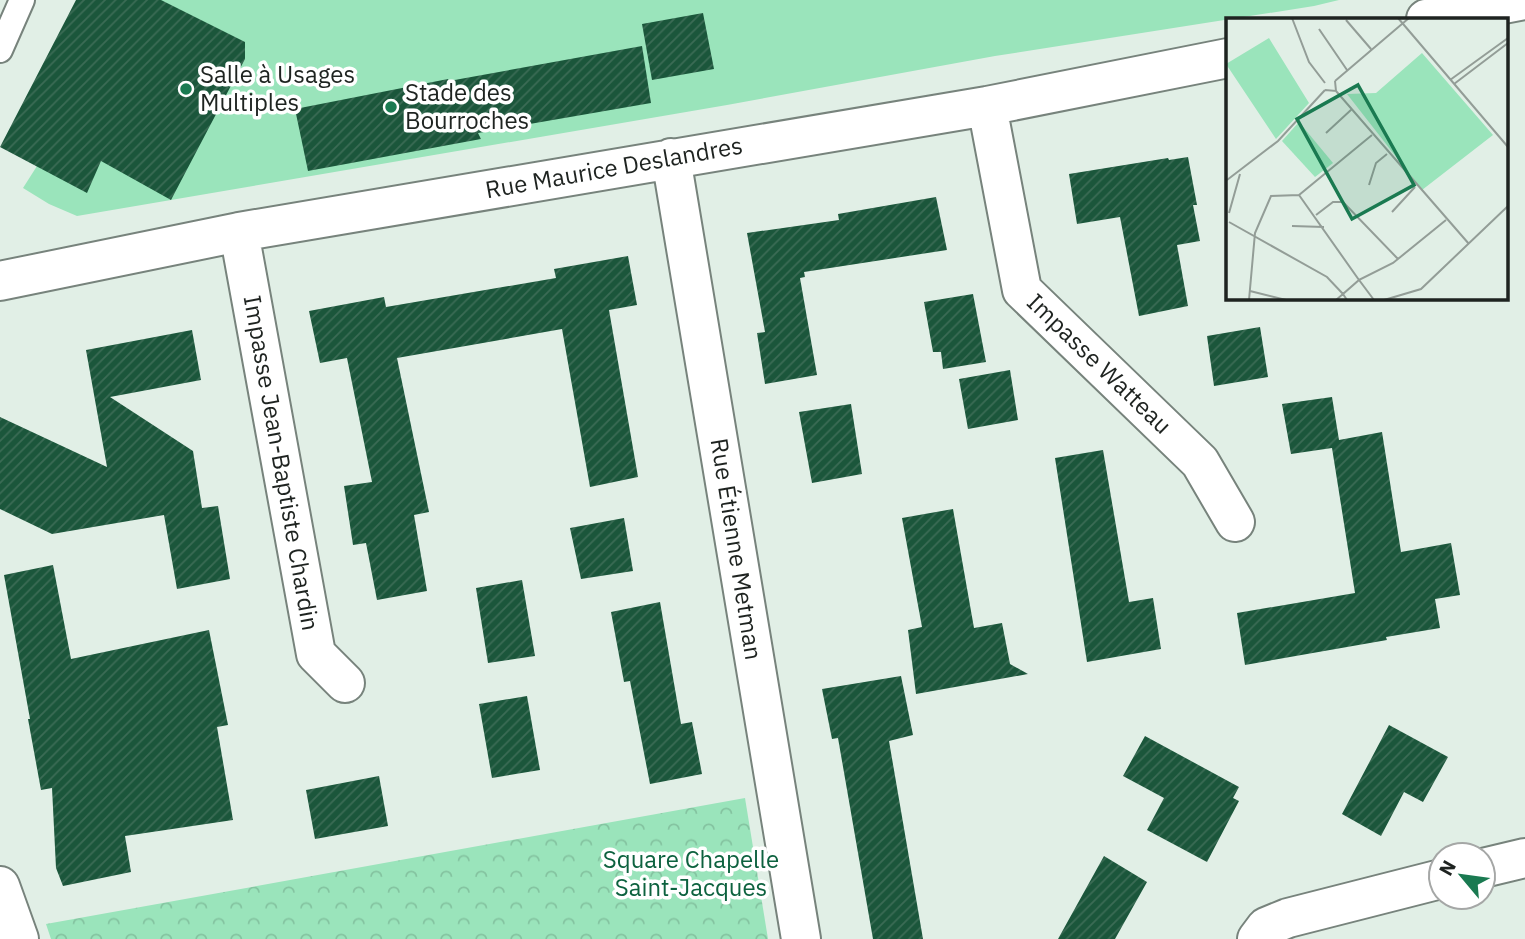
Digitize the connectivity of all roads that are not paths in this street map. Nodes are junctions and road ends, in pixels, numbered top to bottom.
1 (22, 0) edge
2 (1524, 0) edge
3 (1431, 18) edge
4 (0, 50) edge
5 (1226, 58) edge
6 (987, 106) junction
7 (671, 159) junction
8 (239, 232) junction
9 (0, 281) edge
10 (1235, 522) dead end
11 (345, 683) dead end
12 (1525, 858) edge
13 (1497, 865) edge
14 (1427, 883) edge
15 (0, 886) edge
16 (19, 939) edge
17 (801, 939) edge
18 (1257, 939) edge

1 - 4 lane
2 - 3 street
5 - 6 street, Rue Maurice Deslandres
6 - 7 street, Rue Maurice Deslandres
6 - 10 street, Impasse Watteau
7 - 8 street, Rue Maurice Deslandres
7 - 17 street, Rue Étienne Metman
8 - 9 street, Rue Maurice Deslandres
8 - 11 street, Impasse Jean-Baptiste Chardin
12 - 13 street
14 - 18 street
15 - 16 street

